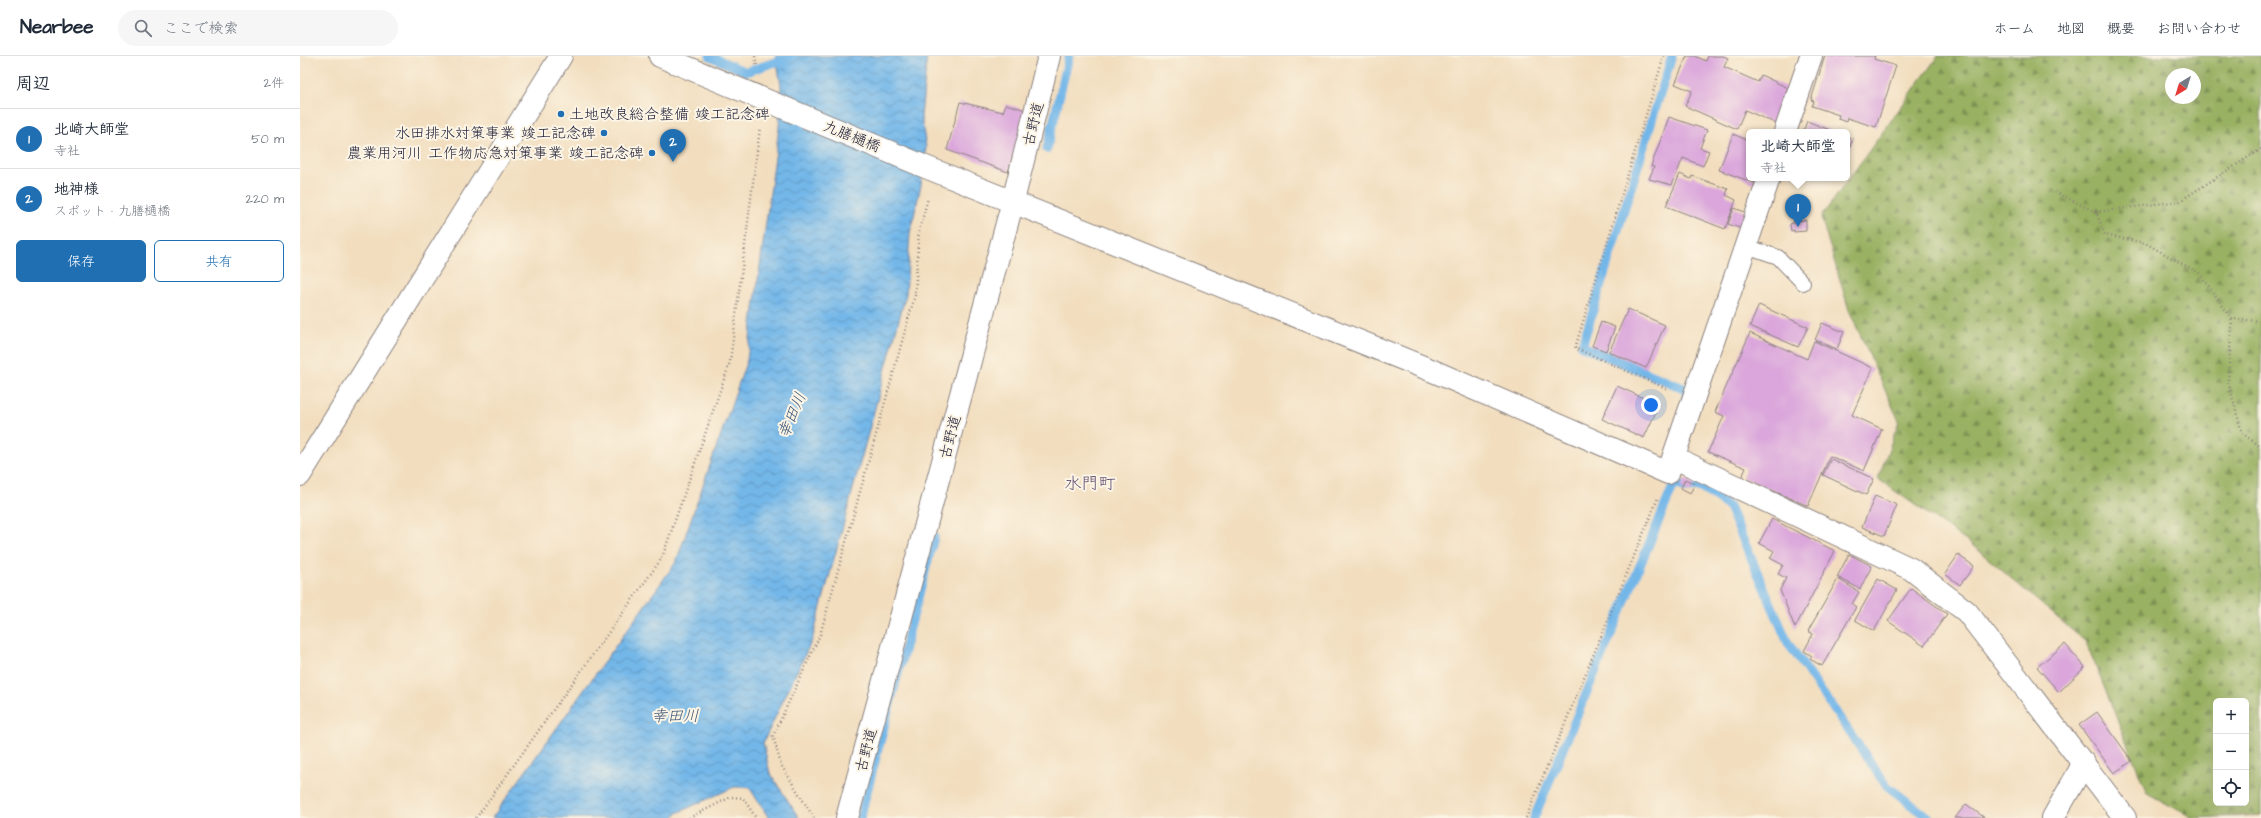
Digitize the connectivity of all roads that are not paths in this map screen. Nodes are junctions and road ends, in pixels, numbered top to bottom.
1 (561, 56) edge
2 (660, 56) edge
3 (1050, 56) edge
4 (1811, 56) edge
5 (1786, 129) edge
6 (1769, 181) edge
7 (1014, 201) junction
8 (1746, 246) junction
9 (1803, 283) dead end
10 (1672, 466) junction
11 (300, 476) edge
12 (2084, 763) junction
13 (847, 818) edge
14 (2053, 818) edge
15 (2125, 818) edge

1 - 11 street
2 - 7 street, 九膳樋橋
3 - 7 street, 古野道
4 - 5 street
6 - 8 street
7 - 10 street, 九膳樋橋
7 - 13 street, 古野道
8 - 9 lane
8 - 10 street
10 - 12 street, 九膳樋橋
12 - 14 street
12 - 15 street, 九膳樋橋

